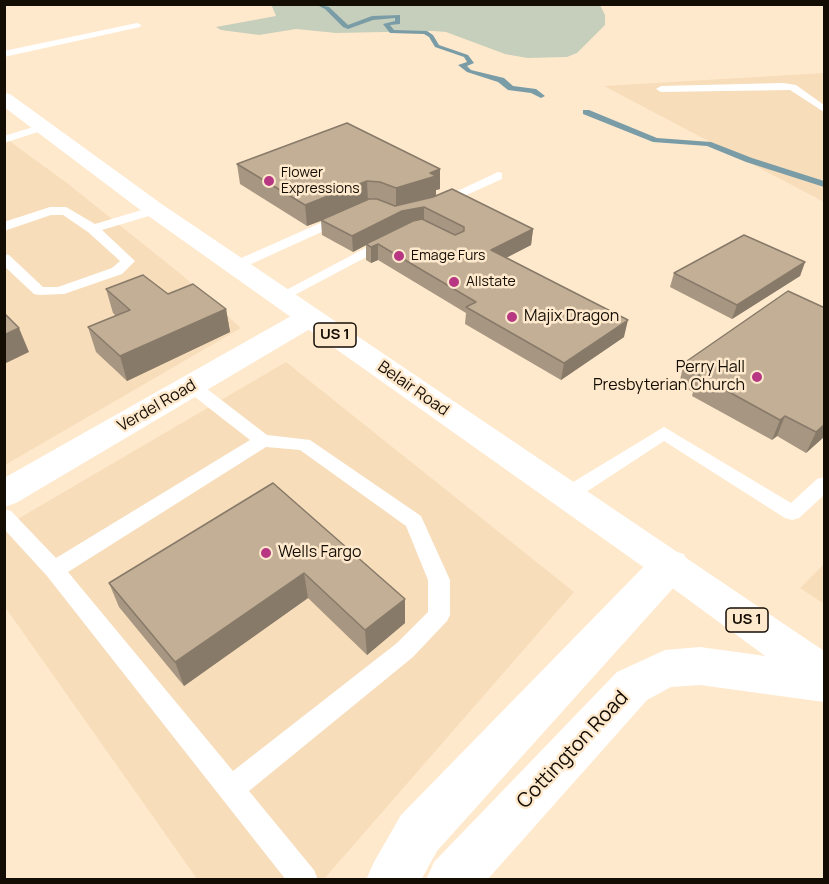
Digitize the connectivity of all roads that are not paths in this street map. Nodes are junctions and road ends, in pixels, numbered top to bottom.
1 (137, 25) dead end
2 (4, 54) edge
3 (661, 89) dead end
4 (4, 98) edge
5 (825, 109) edge
6 (44, 127) junction
7 (4, 140) edge
8 (498, 176) dead end
9 (428, 207) edge
10 (155, 210) junction
11 (353, 213) edge
12 (4, 227) edge
13 (93, 229) junction
14 (400, 235) edge
15 (4, 258) edge
16 (235, 266) junction
17 (280, 297) junction
18 (310, 317) junction
19 (192, 386) junction
20 (264, 441) junction
21 (825, 484) edge
22 (4, 494) edge
23 (567, 495) junction
24 (4, 516) edge
25 (670, 565) junction
26 (54, 570) junction
27 (825, 675) edge
28 (825, 683) edge
29 (231, 789) junction
30 (304, 879) edge
31 (392, 879) edge
32 (453, 879) edge

1 - 2 lane
3 - 5 lane
4 - 6 main road, Belair Road / US 1
6 - 7 lane
6 - 10 main road, Belair Road / US 1
8 - 9 lane
10 - 13 lane
10 - 16 main road, Belair Road / US 1
11 - 16 lane
12 - 13 lane
13 - 15 lane
14 - 17 lane
16 - 17 main road, Belair Road / US 1
17 - 18 main road, Belair Road / US 1
18 - 19 main road, Verdel Road
18 - 23 main road, Belair Road / US 1
19 - 20 lane
19 - 22 main road, Verdel Road
20 - 26 lane
20 - 29 lane
21 - 23 lane
23 - 25 main road, Belair Road / US 1
24 - 26 lane
25 - 27 main road, Belair Road / US 1
25 - 31 main road
26 - 29 lane
28 - 32 main road, Cottington Road
29 - 30 lane

